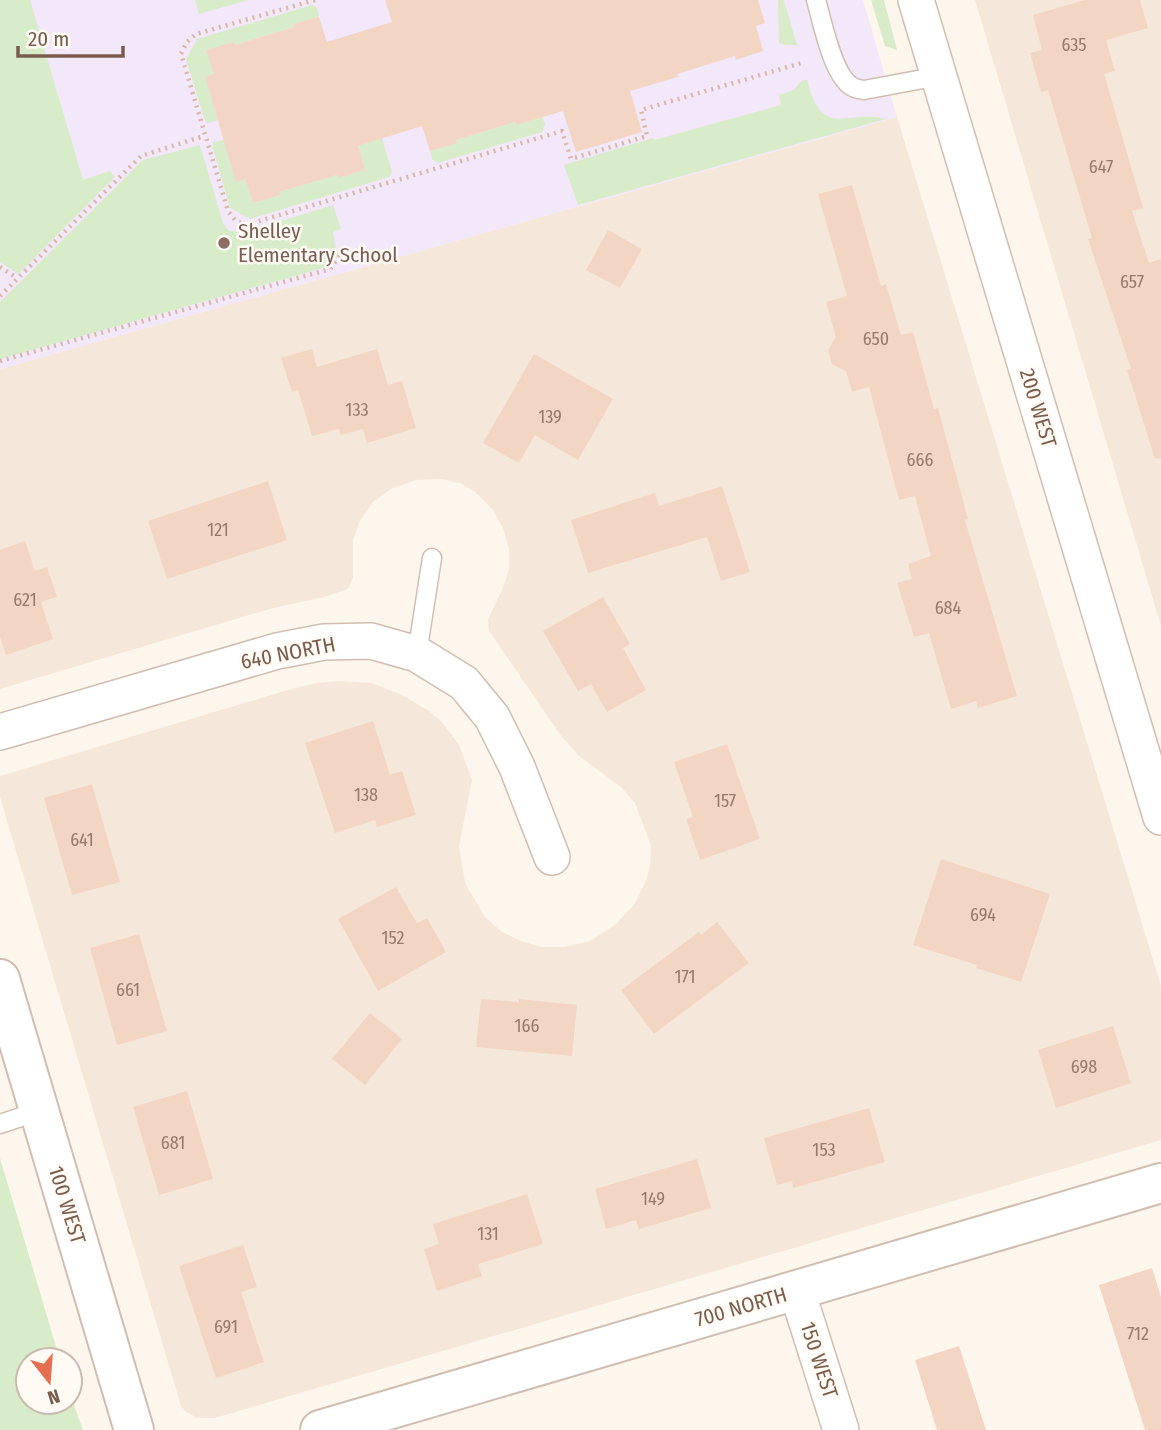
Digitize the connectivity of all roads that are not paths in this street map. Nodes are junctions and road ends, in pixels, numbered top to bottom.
1 (816, 0) edge
2 (916, 0) edge
3 (939, 76) junction
4 (432, 558) dead end
5 (417, 654) junction
6 (0, 732) edge
7 (1161, 817) edge
8 (552, 857) dead end
9 (0, 979) edge
10 (39, 1111) junction
11 (0, 1124) edge
12 (1161, 1183) edge
13 (797, 1291) junction
14 (134, 1430) edge
15 (320, 1430) edge
16 (841, 1430) edge

1 - 3 lane
2 - 3 street, 200 WEST
3 - 7 street, 200 WEST
4 - 5 lane
5 - 6 street, 640 NORTH
5 - 8 street, 640 NORTH
9 - 10 street, 100 WEST
10 - 11 lane
10 - 14 street, 100 WEST
12 - 13 street, 700 NORTH
13 - 15 street, 700 NORTH
13 - 16 street, 150 WEST

